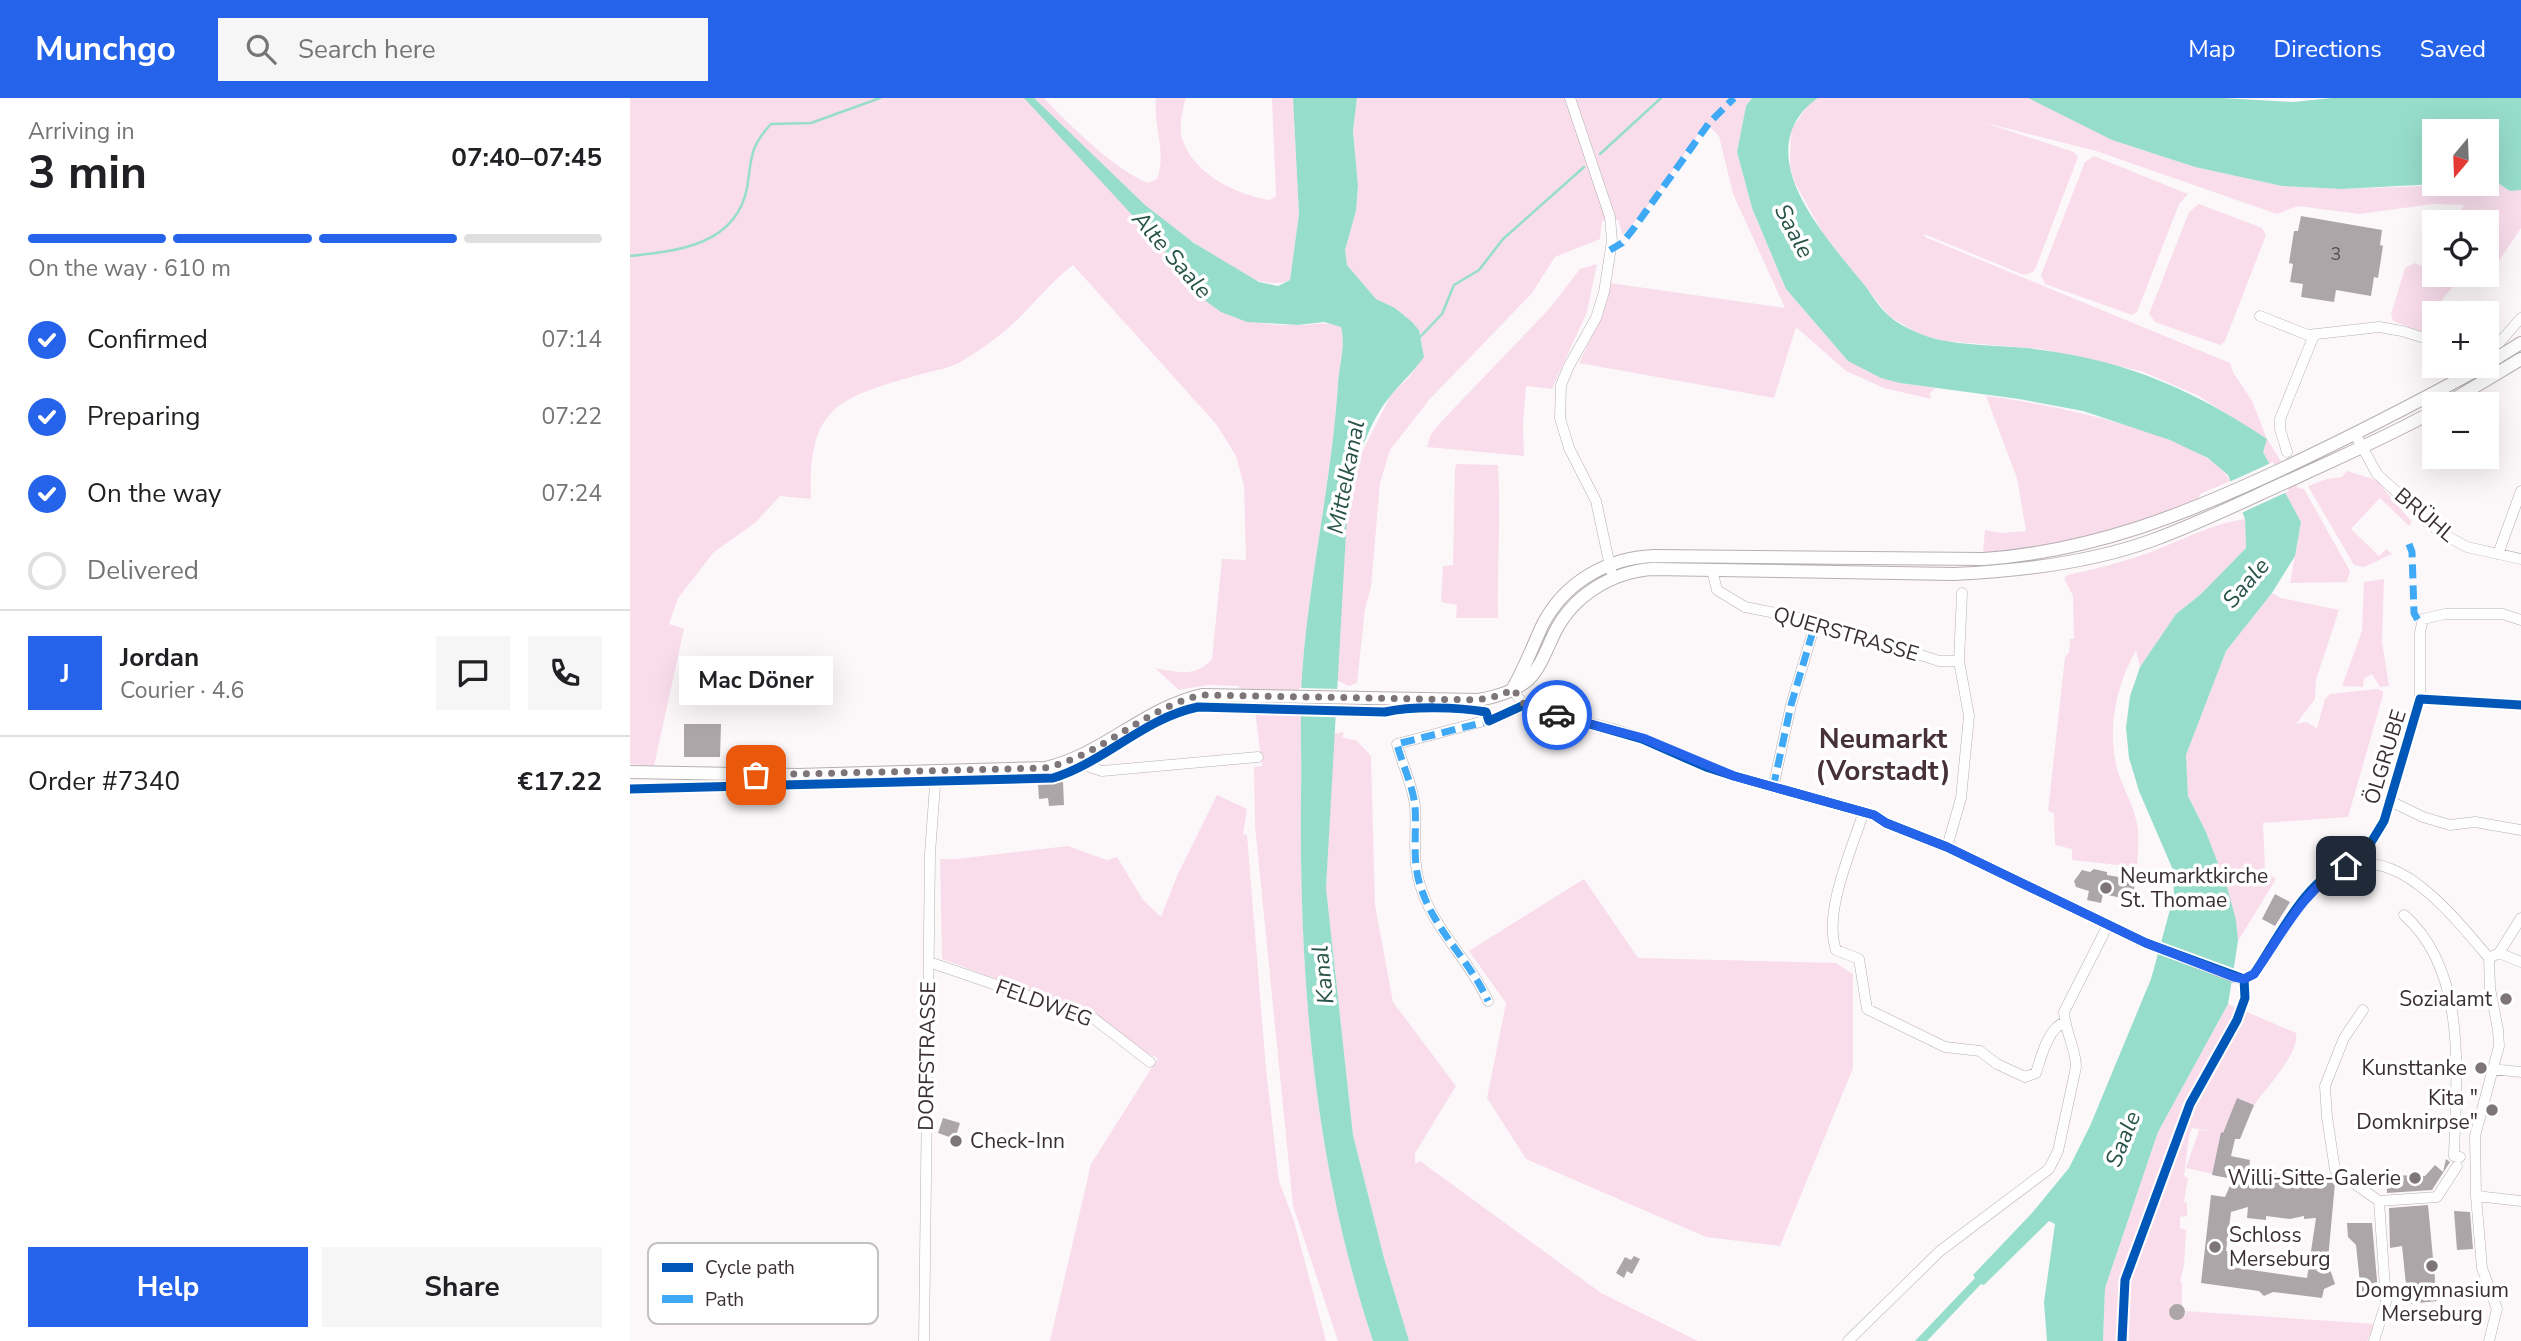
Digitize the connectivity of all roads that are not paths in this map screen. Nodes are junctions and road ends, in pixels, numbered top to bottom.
1 (1570, 98) edge
2 (2260, 316) dead end
3 (2521, 318) edge
4 (2314, 335) junction
5 (2422, 337) edge
6 (2499, 343) edge
7 (2521, 343) edge
8 (2499, 356) edge
9 (2521, 359) edge
10 (2461, 378) edge
11 (2465, 392) edge
12 (2422, 417) edge
13 (2355, 434) junction
14 (2362, 449) junction
15 (2287, 452) dead end
16 (2521, 491) edge
17 (2516, 517) edge
18 (2498, 554) junction
19 (2521, 559) edge
20 (1608, 564) junction
21 (1712, 570) junction
22 (1613, 579) junction
23 (1962, 593) dead end
24 (2521, 620) edge
25 (1816, 621) junction
26 (1959, 661) junction
27 (1513, 689) junction
28 (2420, 699) junction
29 (1524, 705) junction
30 (2521, 705) edge
31 (1079, 757) junction
32 (1258, 758) dead end
33 (630, 772) edge
34 (936, 772) junction
35 (1773, 788) junction
36 (2390, 801) junction
37 (1863, 814) junction
38 (2521, 830) edge
39 (1947, 847) junction
40 (2363, 862) junction
41 (2404, 915) dead end
42 (2521, 918) edge
43 (2108, 925) junction
44 (2494, 956) junction
45 (929, 962) junction
46 (2521, 962) edge
47 (1488, 1001) dead end
48 (2363, 1010) dead end
49 (2065, 1022) junction
50 (1150, 1062) dead end
51 (2492, 1069) junction
52 (2521, 1072) edge
53 (2476, 1157) junction
54 (2458, 1162) junction
55 (2476, 1196) junction
56 (2379, 1201) junction
57 (2521, 1201) edge
58 (924, 1341) edge
59 (1848, 1341) edge
60 (2374, 1341) edge
61 (2489, 1341) edge

1 - 20 street
2 - 4 street
3 - 6 street
4 - 5 street
4 - 15 street
7 - 8 main road
9 - 11 main road
10 - 13 main road
12 - 14 main road
13 - 14 street, BRÜHL
13 - 20 main road
14 - 18 street, BRÜHL
14 - 21 main road
16 - 17 street
17 - 18 street
18 - 19 street, BRÜHL
20 - 22 street
20 - 27 main road
21 - 22 main road
21 - 25 street, QUERSTRASSE
22 - 27 main road
23 - 26 street
24 - 28 street, ÖLGRUBE
25 - 26 street, QUERSTRASSE
25 - 35 street
26 - 39 street
27 - 29 street
27 - 31 main road
28 - 30 street, ÖLGRUBE
28 - 36 street, ÖLGRUBE
29 - 35 street
29 - 47 street
31 - 32 street
31 - 34 main road
33 - 34 main road
34 - 45 street, DORFSTRASSE
35 - 37 street
36 - 38 street
36 - 40 street, ÖLGRUBE
37 - 39 street
37 - 49 street
39 - 43 street
40 - 43 street
40 - 44 street
41 - 54 street
42 - 44 street
43 - 49 street
44 - 46 street
44 - 51 street
45 - 50 street, FELDWEG
45 - 58 street, DORFSTRASSE
48 - 56 street
49 - 59 street
51 - 52 street
51 - 53 street
53 - 54 street
53 - 55 street
54 - 56 street
55 - 57 street
55 - 61 street
56 - 60 street

